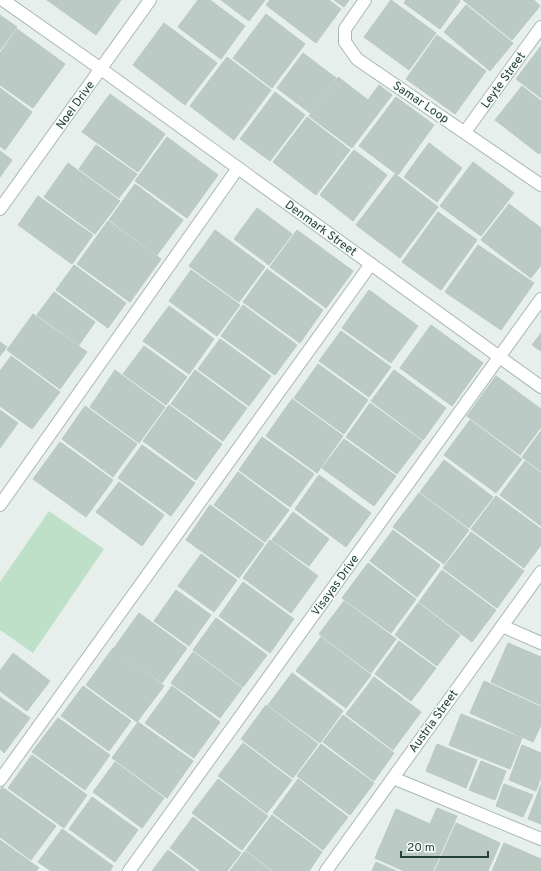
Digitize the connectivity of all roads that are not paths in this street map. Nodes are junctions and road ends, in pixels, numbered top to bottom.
1 (2, 0) edge
2 (150, 0) edge
3 (365, 0) edge
4 (541, 27) edge
5 (101, 69) junction
6 (466, 132) junction
7 (238, 168) junction
8 (541, 185) edge
9 (0, 209) edge
10 (371, 264) junction
11 (541, 299) edge
12 (500, 357) junction
13 (541, 386) edge
14 (0, 504) edge
15 (541, 572) edge
16 (502, 626) junction
17 (541, 643) edge
18 (393, 778) junction
19 (0, 780) edge
20 (541, 839) edge
21 (129, 871) edge
22 (326, 871) edge

1 - 5 street, Denmark Street
2 - 5 street, Noel Drive
3 - 6 street, Samar Loop
4 - 6 street, Leyte Street
5 - 7 street, Denmark Street
5 - 9 street, Noel Drive
6 - 8 street, Samar Loop
7 - 10 street, Denmark Street
7 - 14 street
10 - 12 street, Denmark Street
10 - 19 street
11 - 12 street, Visayas Drive
12 - 13 street, Denmark Street
12 - 21 street, Visayas Drive
15 - 16 street, Austria Street
16 - 17 street
16 - 18 street, Austria Street
18 - 20 street
18 - 22 street, Austria Street

